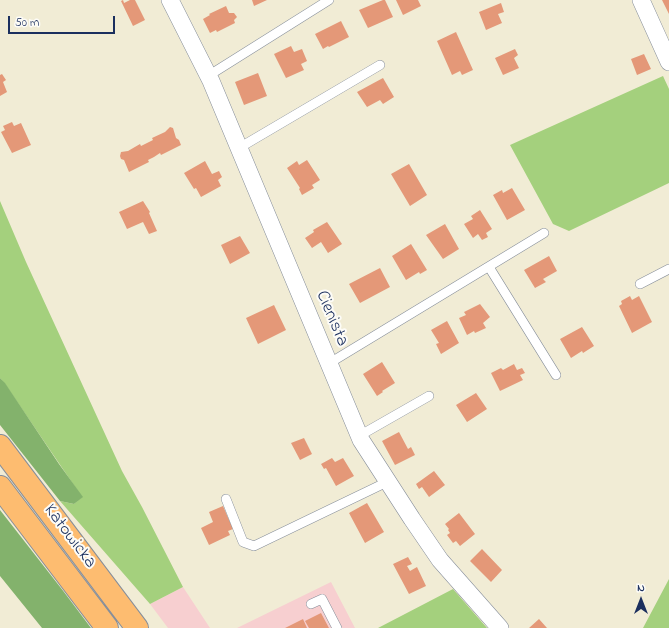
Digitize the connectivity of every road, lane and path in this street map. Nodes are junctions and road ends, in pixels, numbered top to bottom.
1 (170, 0) edge
2 (329, 0) edge
3 (641, 0) edge
4 (669, 62) edge
5 (380, 65) dead end
6 (208, 76) junction
7 (238, 148) junction
8 (544, 234) dead end
9 (489, 266) junction
10 (669, 269) edge
11 (640, 284) dead end
12 (328, 364) junction
13 (556, 375) dead end
14 (430, 396) dead end
15 (359, 436) junction
16 (0, 446) edge
17 (387, 482) junction
18 (0, 486) edge
19 (226, 499) dead end
20 (311, 604) dead end
21 (107, 628) edge
22 (138, 628) edge
23 (337, 628) edge
24 (500, 628) edge

1 - 6 street, Cienista
2 - 6 lane
3 - 4 street
5 - 7 lane
6 - 7 street, Cienista
7 - 12 street, Cienista
8 - 9 lane
9 - 12 lane
9 - 13 lane
10 - 11 lane
12 - 15 street, Cienista
14 - 15 lane
15 - 17 street, Cienista
16 - 22 main road, Katowicka
17 - 19 lane
17 - 24 street, Cienista
18 - 21 main road, Katowicka
20 - 23 lane

